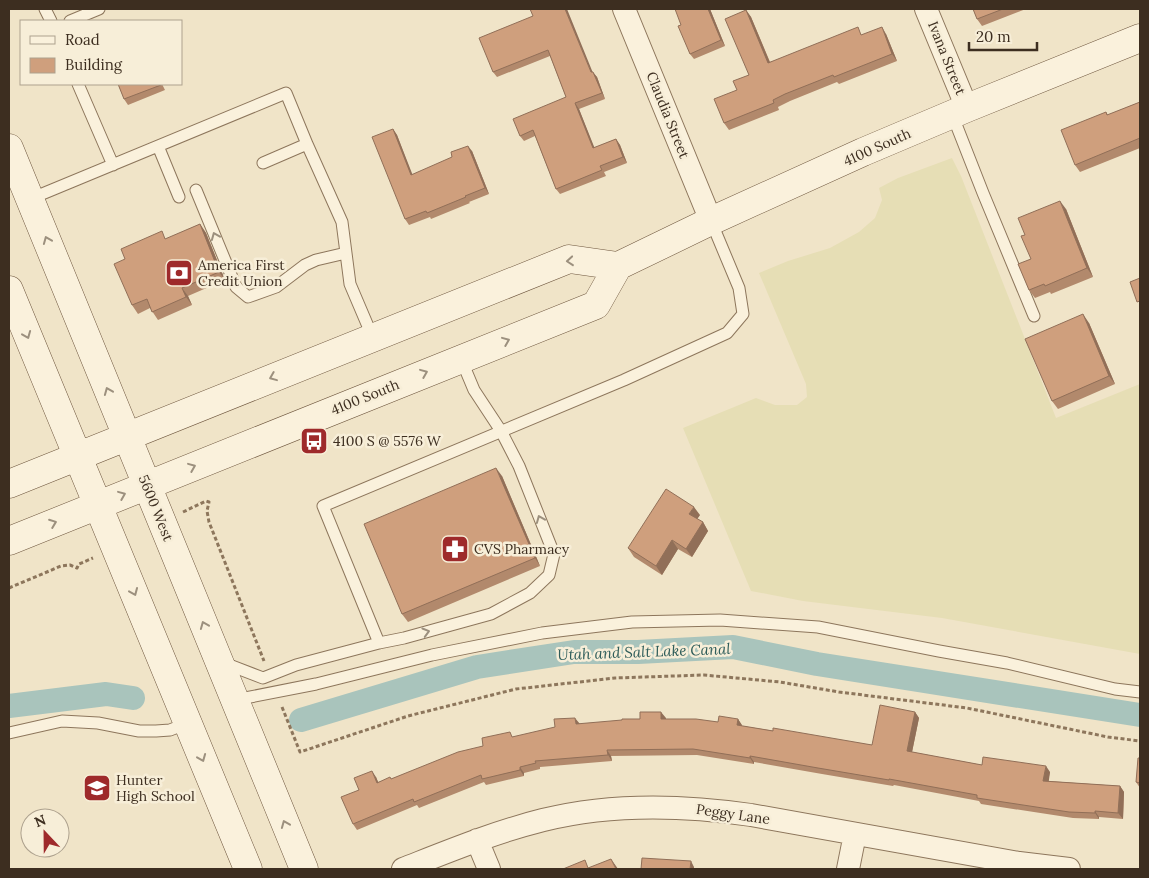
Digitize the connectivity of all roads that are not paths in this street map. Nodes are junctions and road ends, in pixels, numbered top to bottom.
1 (99, 9) edge
2 (624, 9) edge
3 (926, 9) edge
4 (72, 20) edge
5 (1140, 38) edge
6 (78, 85) edge
7 (959, 111) junction
8 (307, 144) junction
9 (158, 146) junction
10 (9, 148) edge
11 (263, 163) dead end
12 (113, 165) junction
13 (196, 190) dead end
14 (179, 197) dead end
15 (30, 199) junction
16 (711, 221) junction
17 (346, 253) junction
18 (618, 266) junction
19 (9, 290) edge
20 (1034, 316) dead end
21 (372, 338) junction
22 (461, 359) junction
23 (501, 431) junction
24 (127, 436) junction
25 (77, 456) junction
26 (9, 484) edge
27 (147, 485) junction
28 (97, 505) junction
29 (9, 540) edge
30 (379, 643) junction
31 (218, 660) junction
32 (1140, 692) edge
33 (235, 700) junction
34 (188, 723) junction
35 (9, 733) edge
36 (854, 834) junction
37 (477, 840) junction
38 (248, 869) edge
39 (304, 869) edge
40 (403, 869) edge
41 (489, 869) edge
42 (848, 869) edge
43 (1069, 869) edge

1 - 4 lane
2 - 16 street, Claudia Street
3 - 7 street, Ivana Street
5 - 7 main road, 4100 South
6 - 12 lane
7 - 16 main road, 4100 South
7 - 20 lane
8 - 9 lane
8 - 11 lane
8 - 17 lane
9 - 12 lane
9 - 14 lane
10 - 15 main road, 5600 West
12 - 15 lane
17 -> 13 lane
24 -> 15 main road, 5600 West
16 - 18 main road, 4100 South
16 - 23 lane
17 - 21 lane
18 -> 21 main road
22 -> 18 main road, 4100 South
19 -> 25 main road
21 -> 24 main road
22 - 23 lane
27 -> 22 main road, 4100 South
23 - 30 lane
30 -> 23 lane
24 - 25 main road
24 - 27 main road, 5600 West
25 - 26 main road
25 - 28 main road
28 -> 27 main road, 4100 South
31 -> 27 main road, 5600 West
29 -> 28 main road, 4100 South
28 -> 34 main road
30 - 31 lane
31 - 33 main road, 5600 West
32 - 33 lane
39 -> 33 main road, 5600 West
34 - 35 lane
34 -> 38 main road
36 - 37 street, Peggy Lane
36 - 42 street
36 - 43 street, Peggy Lane
37 - 40 street, Peggy Lane
37 - 41 street

